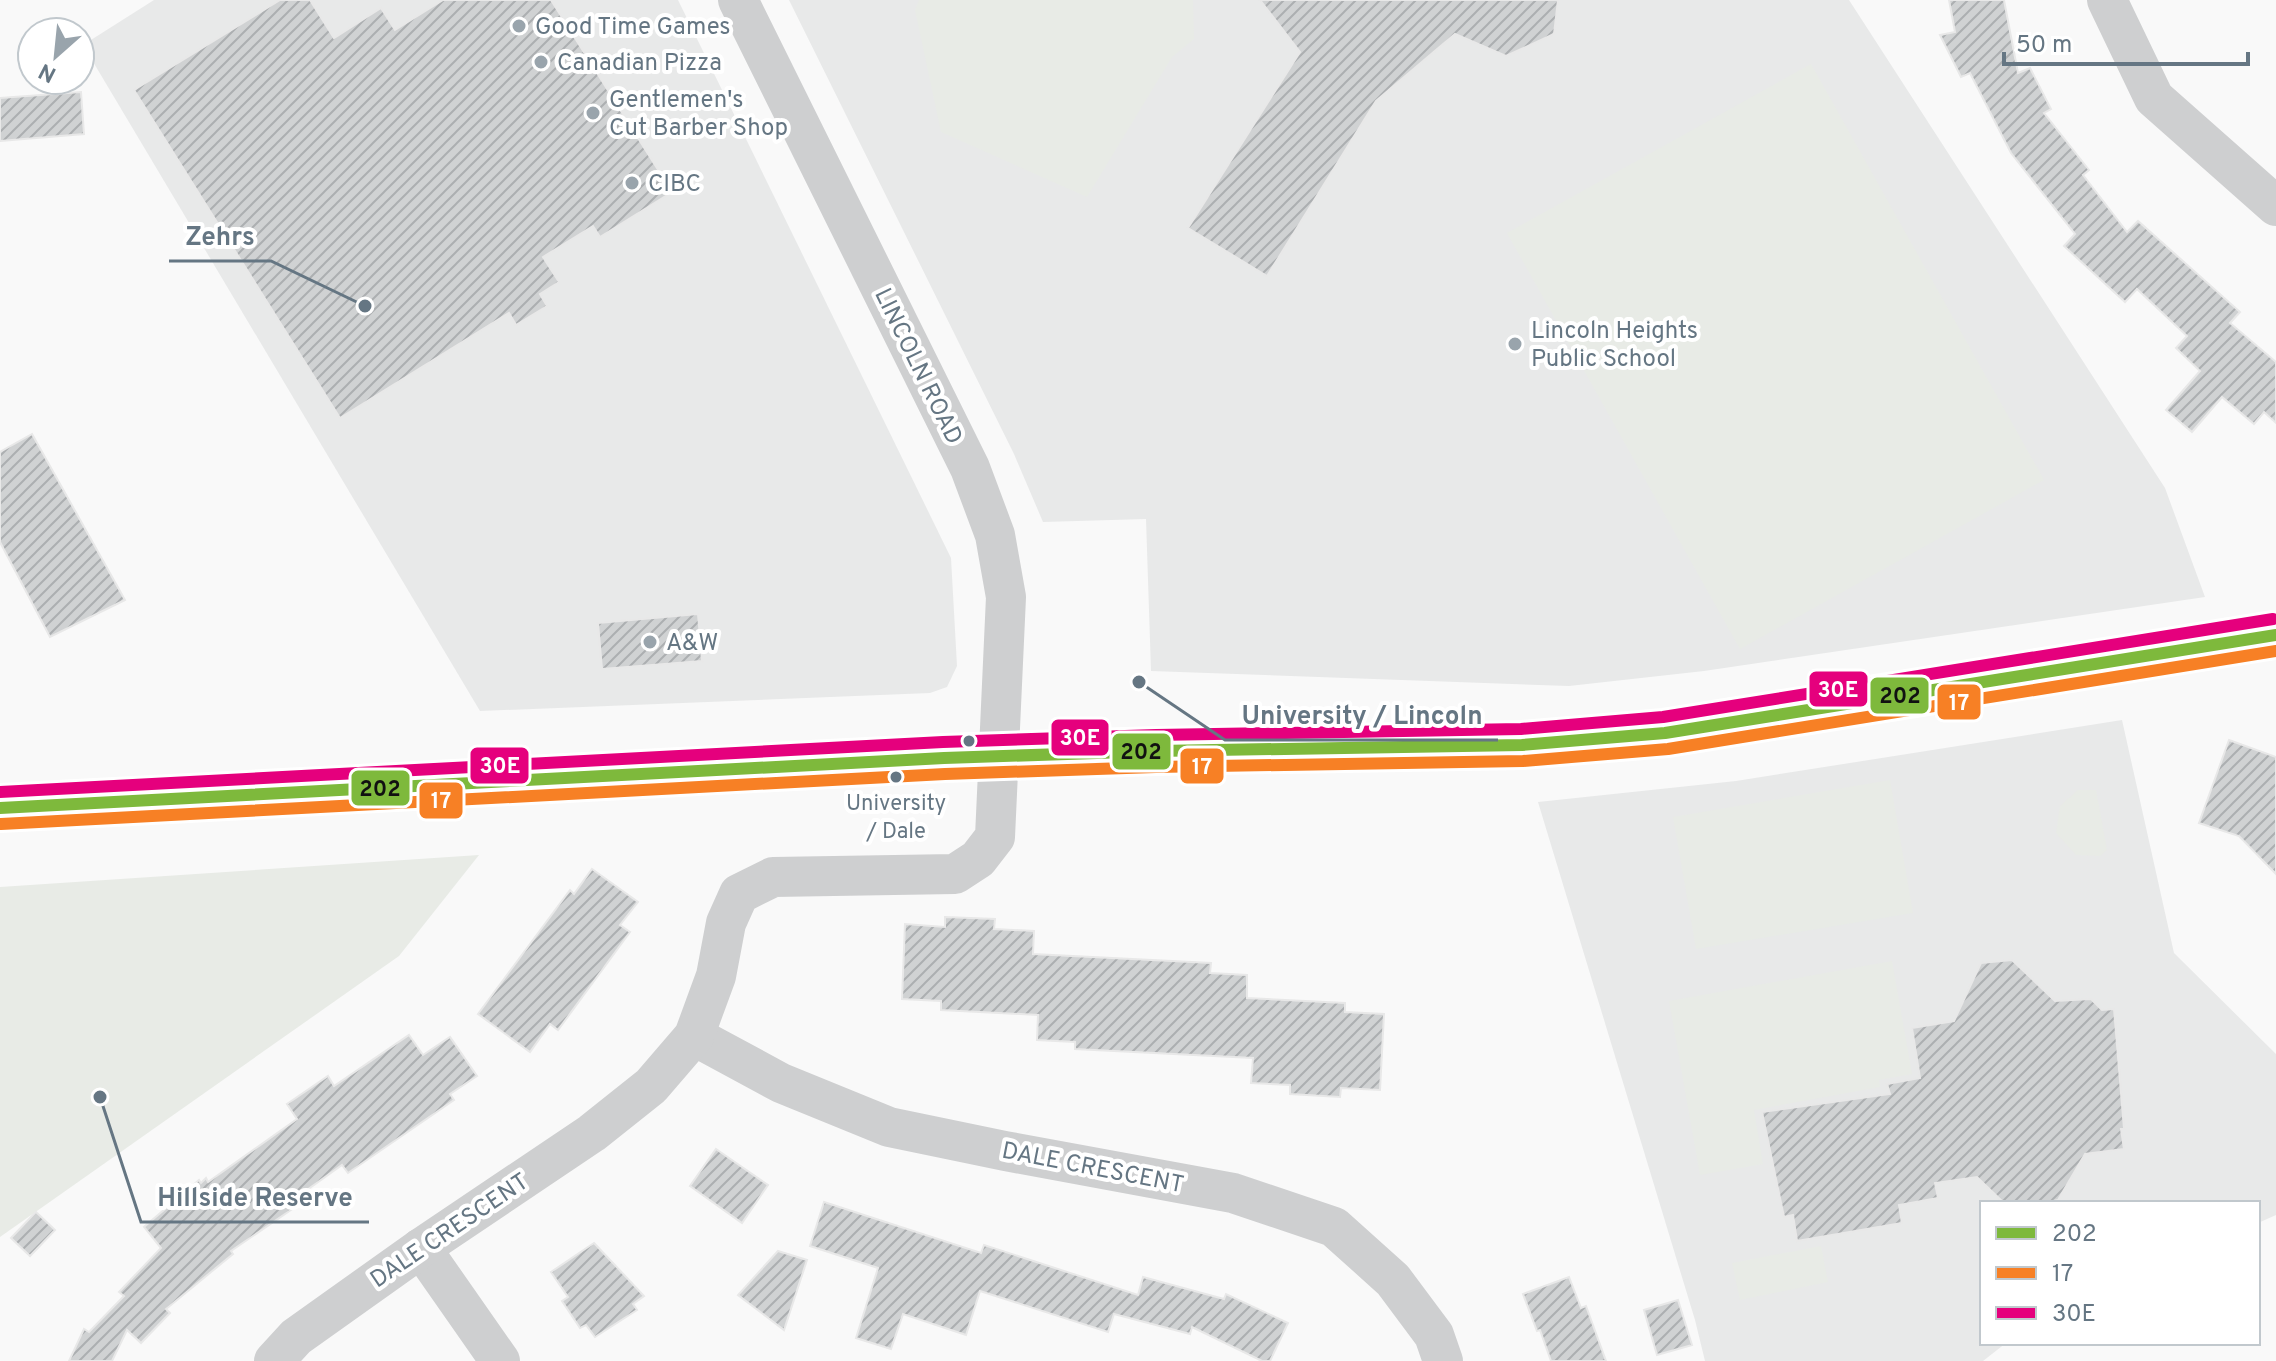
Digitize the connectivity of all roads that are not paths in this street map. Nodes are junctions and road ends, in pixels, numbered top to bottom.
1 (738, 0) edge
2 (2107, 0) edge
3 (2270, 196) edge
4 (2276, 635) edge
5 (999, 757) junction
6 (0, 808) edge
7 (694, 1036) junction
8 (421, 1248) junction
9 (274, 1361) edge
10 (500, 1361) edge
11 (1443, 1361) edge

1 - 5 street, LINCOLN ROAD
2 - 3 street
4 - 5 main road
5 - 6 main road
5 - 7 street, DALE CRESCENT
7 - 8 street, DALE CRESCENT
7 - 11 street, DALE CRESCENT
8 - 9 street, DALE CRESCENT
8 - 10 street

